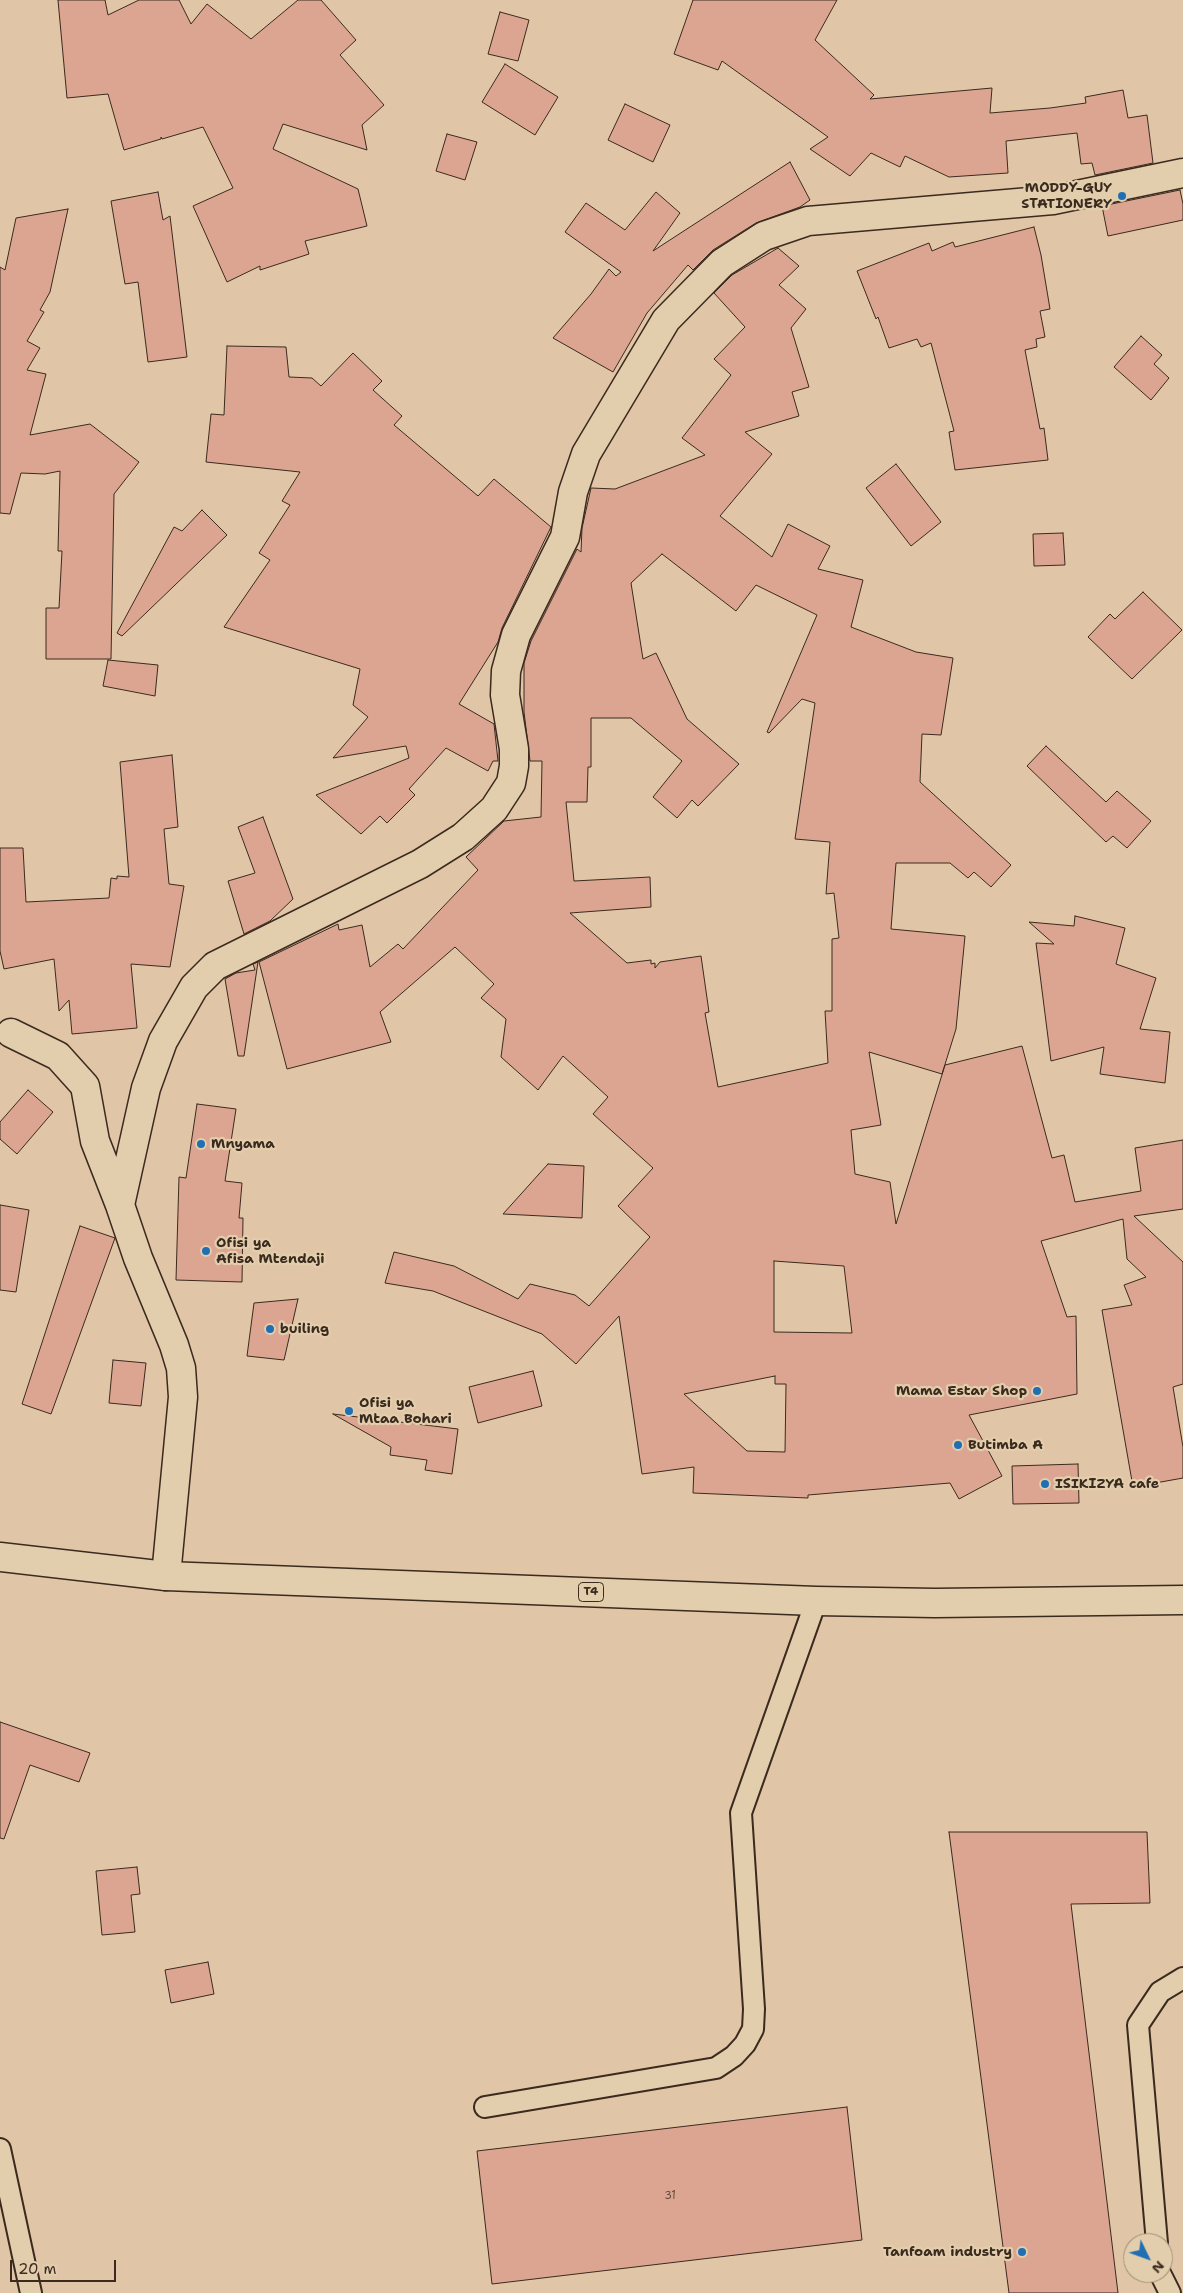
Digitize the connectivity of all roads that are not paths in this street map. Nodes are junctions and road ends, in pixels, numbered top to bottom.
1 (1183, 173) edge
2 (11, 1034) dead end
3 (120, 1206) junction
4 (0, 1557) edge
5 (166, 1576) junction
6 (1183, 1600) edge
7 (816, 1601) junction
8 (1183, 1978) edge
9 (485, 2107) dead end
10 (0, 2149) edge
11 (1156, 2233) edge
12 (31, 2293) edge

1 - 3 main road
2 - 3 main road
3 - 5 main road
4 - 5 main road, T4
5 - 7 main road, T4
6 - 7 main road, T4
7 - 9 lane
8 - 11 lane
10 - 12 lane

